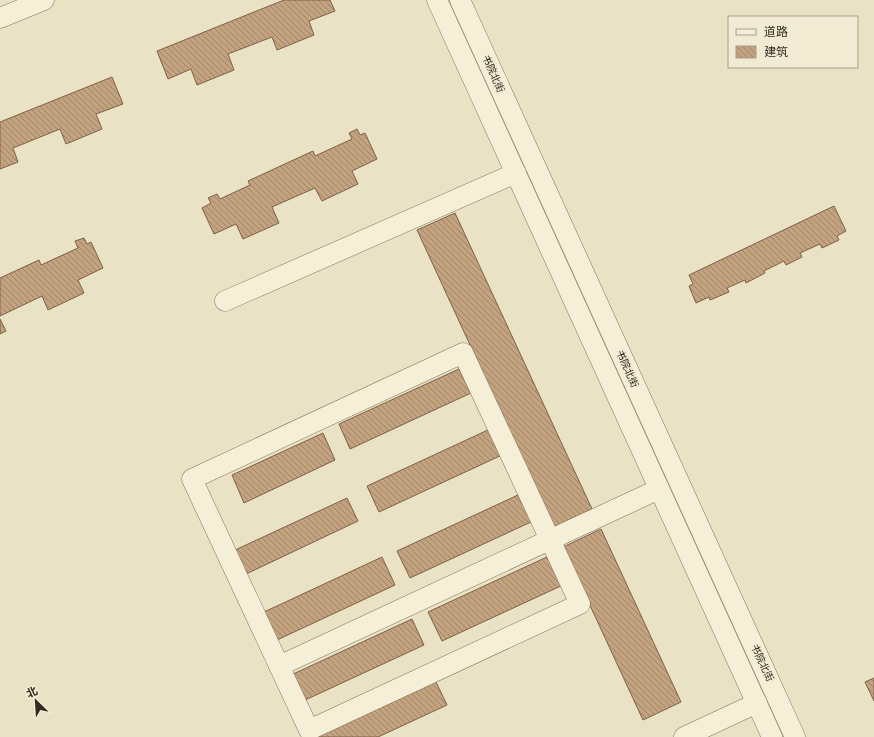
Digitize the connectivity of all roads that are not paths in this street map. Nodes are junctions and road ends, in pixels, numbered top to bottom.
1 (44, 0) edge
2 (437, 0) edge
3 (460, 0) edge
4 (0, 18) edge
5 (516, 173) junction
6 (225, 301) dead end
7 (659, 489) junction
8 (550, 540) junction
9 (279, 666) junction
10 (757, 704) junction
11 (684, 737) edge
12 (772, 737) edge
13 (795, 737) edge

1 - 4 street
2 - 5 street, 书院北街
3 - 13 street, 书院北街
5 - 6 street
5 - 7 street, 书院北街
7 - 8 street
7 - 10 street, 书院北街
8 - 9 street
8 - 9 street
8 - 9 street
10 - 11 street
10 - 12 street, 书院北街

